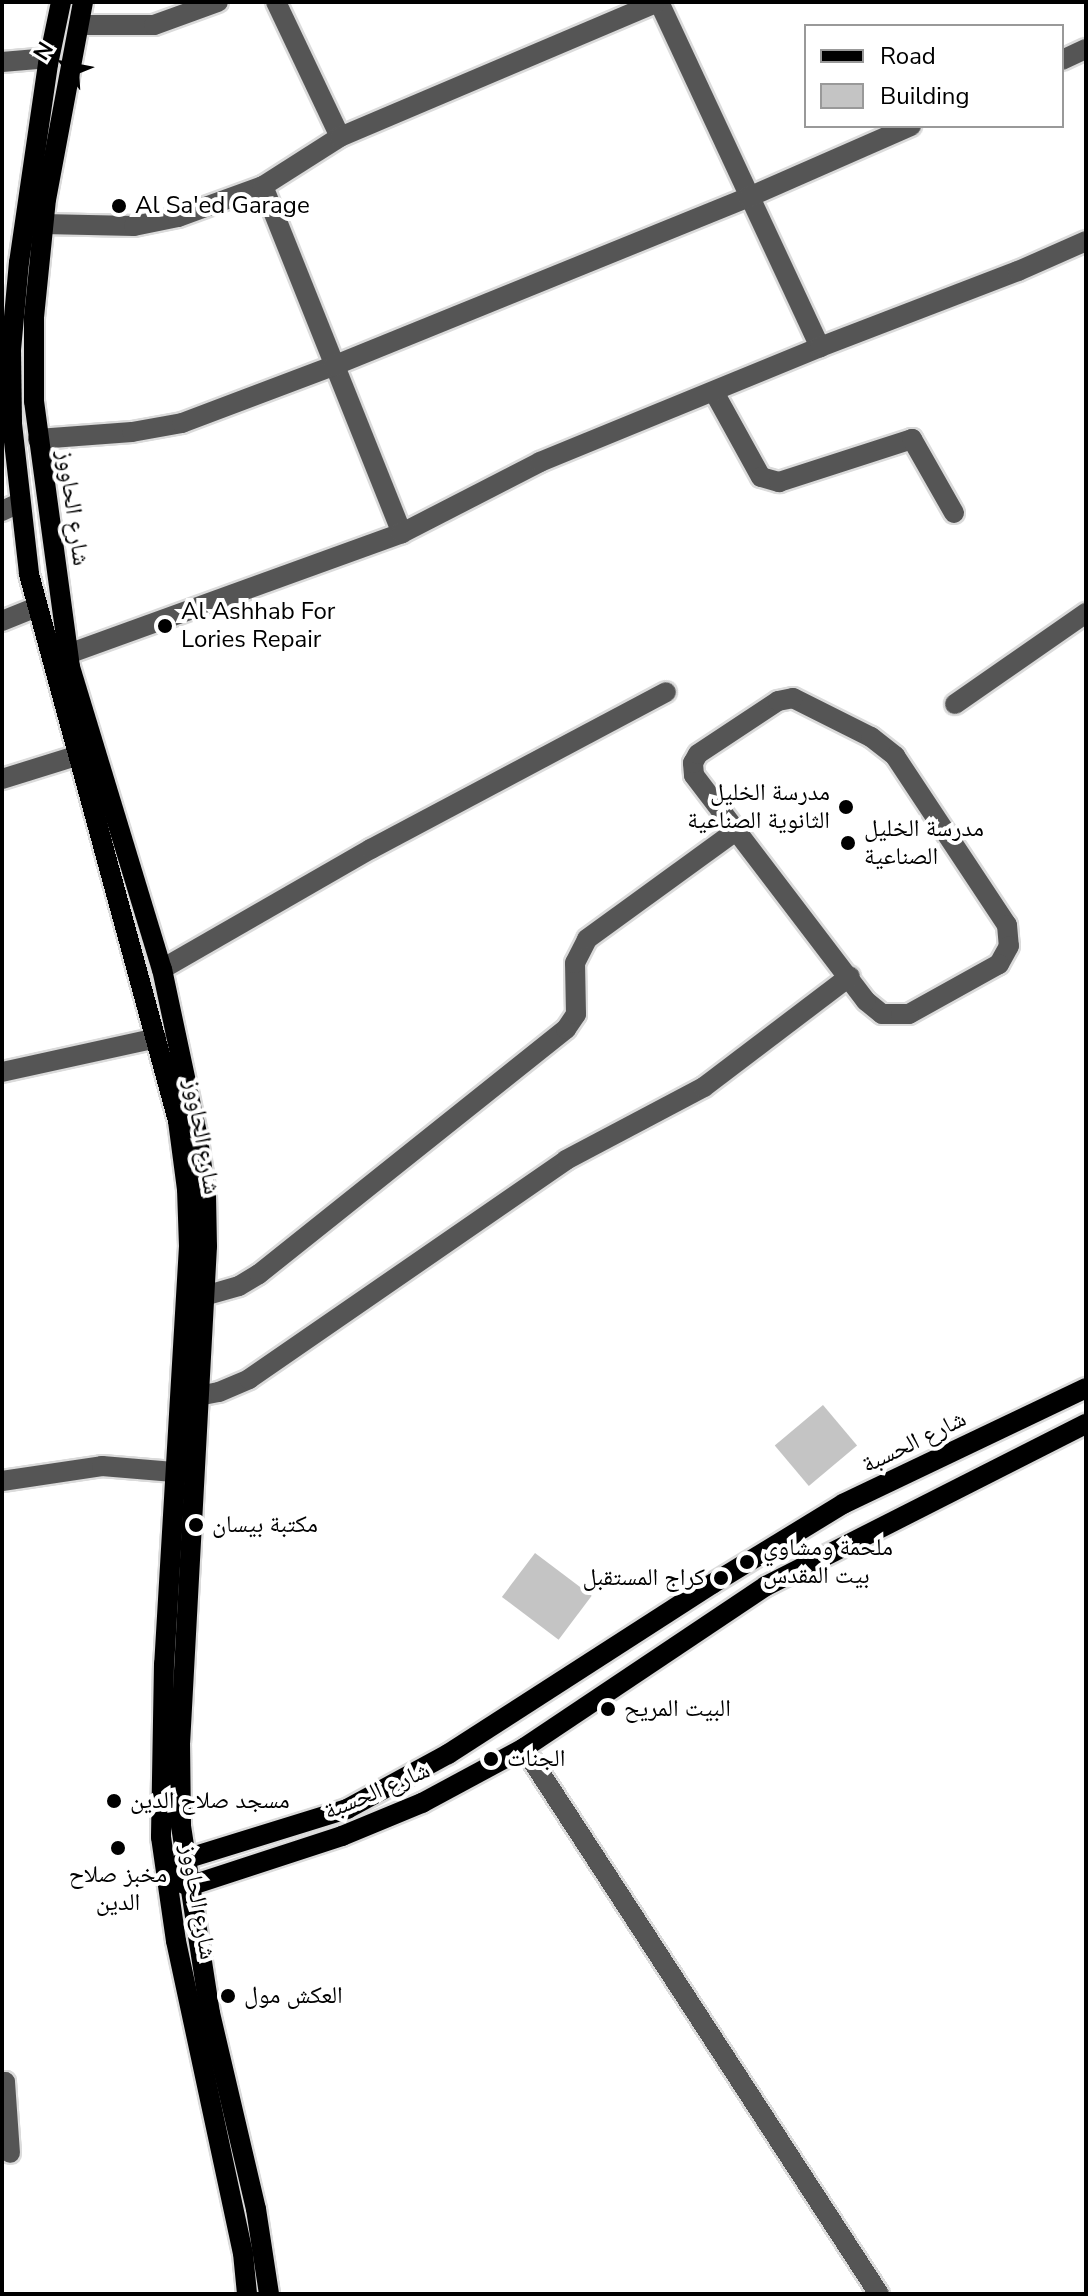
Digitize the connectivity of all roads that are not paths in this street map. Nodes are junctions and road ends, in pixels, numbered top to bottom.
1 (61, 2) edge
2 (83, 2) edge
3 (218, 2) edge
4 (276, 2) edge
5 (658, 2) edge
6 (622, 9) edge
7 (79, 25) junction
8 (1086, 49) edge
9 (49, 58) junction
10 (1064, 59) edge
11 (2, 62) edge
12 (906, 128) edge
13 (340, 137) junction
14 (263, 186) junction
15 (749, 197) junction
16 (43, 224) junction
17 (1086, 241) edge
18 (820, 347) junction
19 (333, 366) junction
20 (714, 392) junction
21 (38, 439) junction
22 (10, 507) edge
23 (954, 513) dead end
24 (402, 533) junction
25 (37, 607) junction
26 (1086, 613) edge
27 (2, 621) edge
28 (68, 654) junction
29 (666, 692) dead end
30 (955, 704) dead end
31 (76, 756) junction
32 (2, 779) edge
33 (737, 830) junction
34 (162, 969) junction
35 (850, 976) junction
36 (156, 1038) junction
37 (2, 1072) edge
38 (204, 1296) junction
39 (1086, 1388) edge
40 (198, 1396) junction
41 (1086, 1424) edge
42 (174, 1472) junction
43 (2, 1481) edge
44 (524, 1748) junction
45 (185, 1859) junction
46 (167, 1877) junction
47 (189, 1886) junction
48 (2, 2082) edge
49 (10, 2153) dead end
50 (247, 2294) edge
51 (269, 2294) edge
52 (879, 2294) edge

1 - 9 main road, شارع الحاووز
2 - 7 main road, شارع الحاووز
3 - 7 street
4 - 13 street
5 - 6 street
5 - 15 street
6 - 13 street
7 - 16 main road, شارع الحاووز
8 - 10 street
9 - 11 street
9 - 22 main road, شارع الحاووز
12 - 15 street
13 - 14 street
14 - 16 street
14 - 19 street
15 - 18 street
15 - 19 street
16 - 21 main road, شارع الحاووز
17 - 18 street
18 - 20 street
19 - 21 street
19 - 24 street
20 - 23 street
20 - 24 street
21 - 28 main road, شارع الحاووز
22 - 25 main road, شارع الحاووز
24 - 28 street
25 - 27 street
25 - 31 main road, شارع الحاووز
26 - 30 street
28 - 34 main road, شارع الحاووز
29 - 34 street
31 - 32 street
31 - 36 main road, شارع الحاووز
33 - 35 street
33 - 35 street
33 - 38 street
34 - 38 main road, شارع الحاووز
35 - 40 street
36 - 37 street
36 - 42 main road, شارع الحاووز
38 - 40 main road, شارع الحاووز
39 - 45 main road, شارع الحسبة
40 - 45 main road, شارع الحاووز
41 - 44 main road, شارع الحسبة
42 - 43 street
42 - 46 main road, شارع الحاووز
44 - 47 main road, شارع الحسبة
44 - 52 street
45 - 46 main road, شارع الحسبة
45 - 47 main road, شارع الحاووز
46 - 47 main road
46 - 50 main road, شارع الحاووز
47 - 51 main road, شارع الحاووز
48 - 49 street

